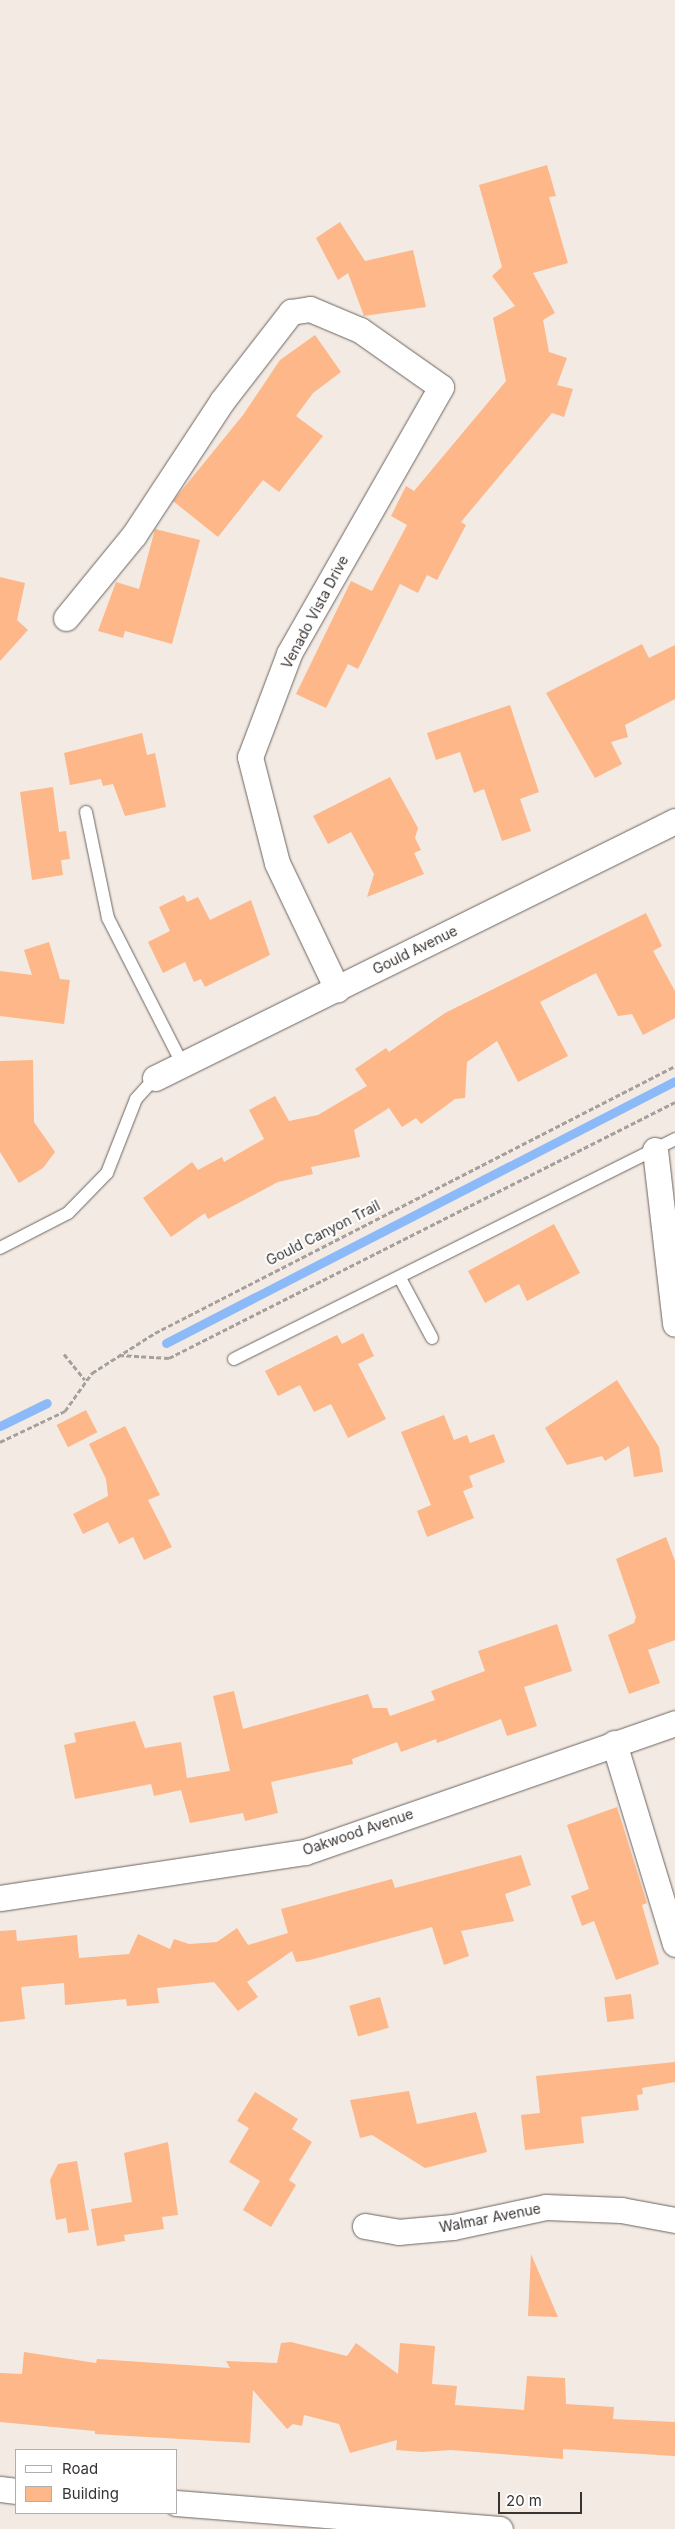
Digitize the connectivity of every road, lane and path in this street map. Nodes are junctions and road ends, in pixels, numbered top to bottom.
1 (66, 618) dead end
2 (86, 812) dead end
3 (675, 821) edge
4 (337, 989) junction
5 (183, 1065) junction
6 (675, 1066) edge
7 (155, 1078) joint
8 (675, 1102) edge
9 (665, 1145) edge
10 (0, 1248) edge
11 (400, 1278) junction
12 (675, 1324) edge
13 (432, 1338) dead end
14 (64, 1354) dead end
15 (118, 1355) junction
16 (234, 1359) dead end
17 (85, 1380) junction
18 (0, 1442) edge
19 (675, 1722) edge
20 (614, 1743) junction
21 (0, 1898) edge
22 (675, 1944) edge
23 (675, 2220) edge
24 (365, 2226) dead end
25 (0, 2489) edge
26 (15, 2491) edge
27 (178, 2503) edge
28 (500, 2529) edge

1 - 4 street, Venado Vista Drive
2 - 5 lane
3 - 4 street, Gould Avenue
4 - 5 street, Gould Avenue
5 - 7 street, Gould Avenue
6 - 15 path, Gould Canyon Trail
7 - 10 lane
8 - 15 path
9 - 11 lane
9 - 12 street
11 - 13 lane
11 - 16 lane
14 - 17 path
15 - 17 path, Gould Canyon Trail
17 - 18 path, Gould Canyon Trail
19 - 20 street, Oakwood Avenue
20 - 21 street, Oakwood Avenue
20 - 22 street
23 - 24 street, Walmar Avenue
25 - 26 street
27 - 28 street

